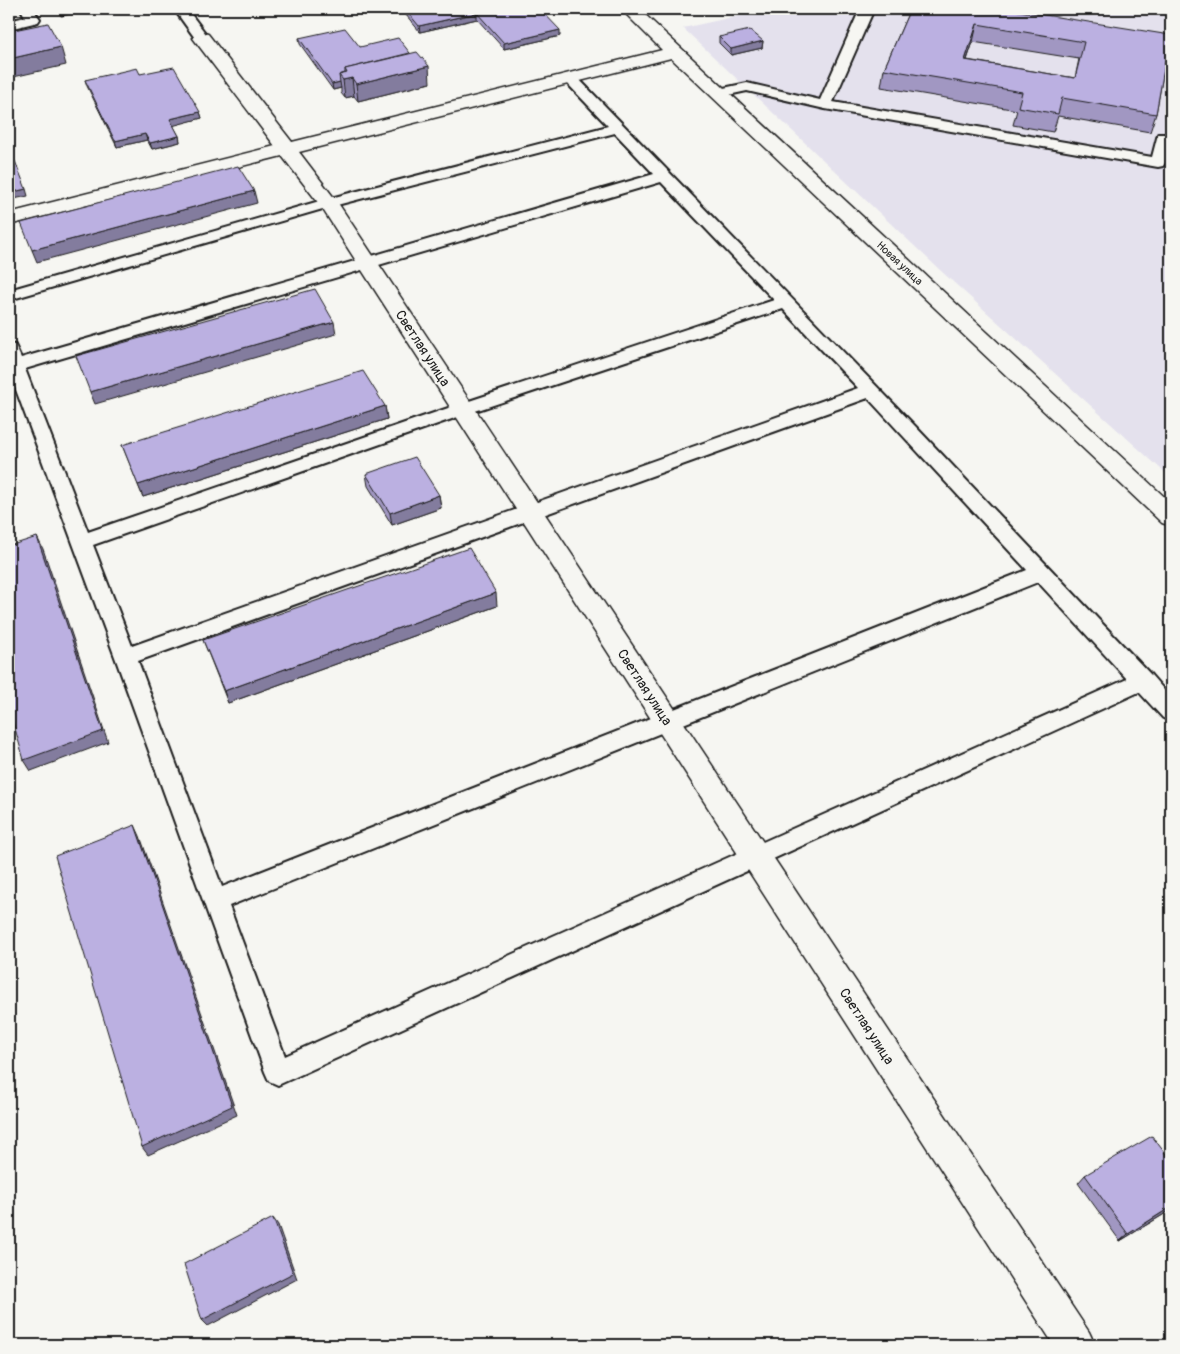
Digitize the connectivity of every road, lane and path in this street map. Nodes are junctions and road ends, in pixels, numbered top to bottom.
1 (27, 9) edge
2 (180, 9) edge
3 (629, 9) edge
4 (868, 9) edge
5 (9, 24) edge
6 (202, 38) joint
7 (674, 52) junction
8 (570, 78) junction
9 (719, 93) junction
10 (825, 106) junction
11 (618, 128) junction
12 (1163, 137) dead end
13 (286, 149) junction
14 (665, 176) junction
15 (328, 203) junction
16 (9, 219) edge
17 (367, 263) junction
18 (9, 296) edge
19 (786, 302) junction
20 (12, 357) edge
21 (872, 390) junction
22 (463, 409) junction
23 (531, 512) junction
24 (1171, 517) edge
25 (82, 542) junction
26 (1042, 572) junction
27 (126, 657) junction
28 (1143, 681) junction
29 (1171, 712) edge
30 (667, 721) junction
31 (756, 857) junction
32 (215, 901) junction
33 (1076, 1345) edge

1 - 5 lane
2 - 6 lane
3 - 7 street, Новая улица
4 - 10 lane
6 - 13 street, Светлая улица
7 - 8 street
7 - 9 street, Новая улица
8 - 11 lane
8 - 13 street
9 - 10 lane
9 - 24 street, Новая улица
10 - 12 lane
11 - 14 lane
11 - 15 lane
13 - 15 street, Светлая улица
13 - 16 street
14 - 17 lane
14 - 19 lane
15 - 17 street, Светлая улица
15 - 18 lane
17 - 20 lane
17 - 22 street, Светлая улица
19 - 21 lane
19 - 22 lane
20 - 25 lane
21 - 23 lane
21 - 26 lane
22 - 23 street, Светлая улица
22 - 25 lane
23 - 27 lane
23 - 30 street, Светлая улица
25 - 27 lane
26 - 28 lane
26 - 30 lane
27 - 32 lane
28 - 29 lane
28 - 31 lane
30 - 31 street, Светлая улица
30 - 32 lane
31 - 32 lane
31 - 33 street, Светлая улица

